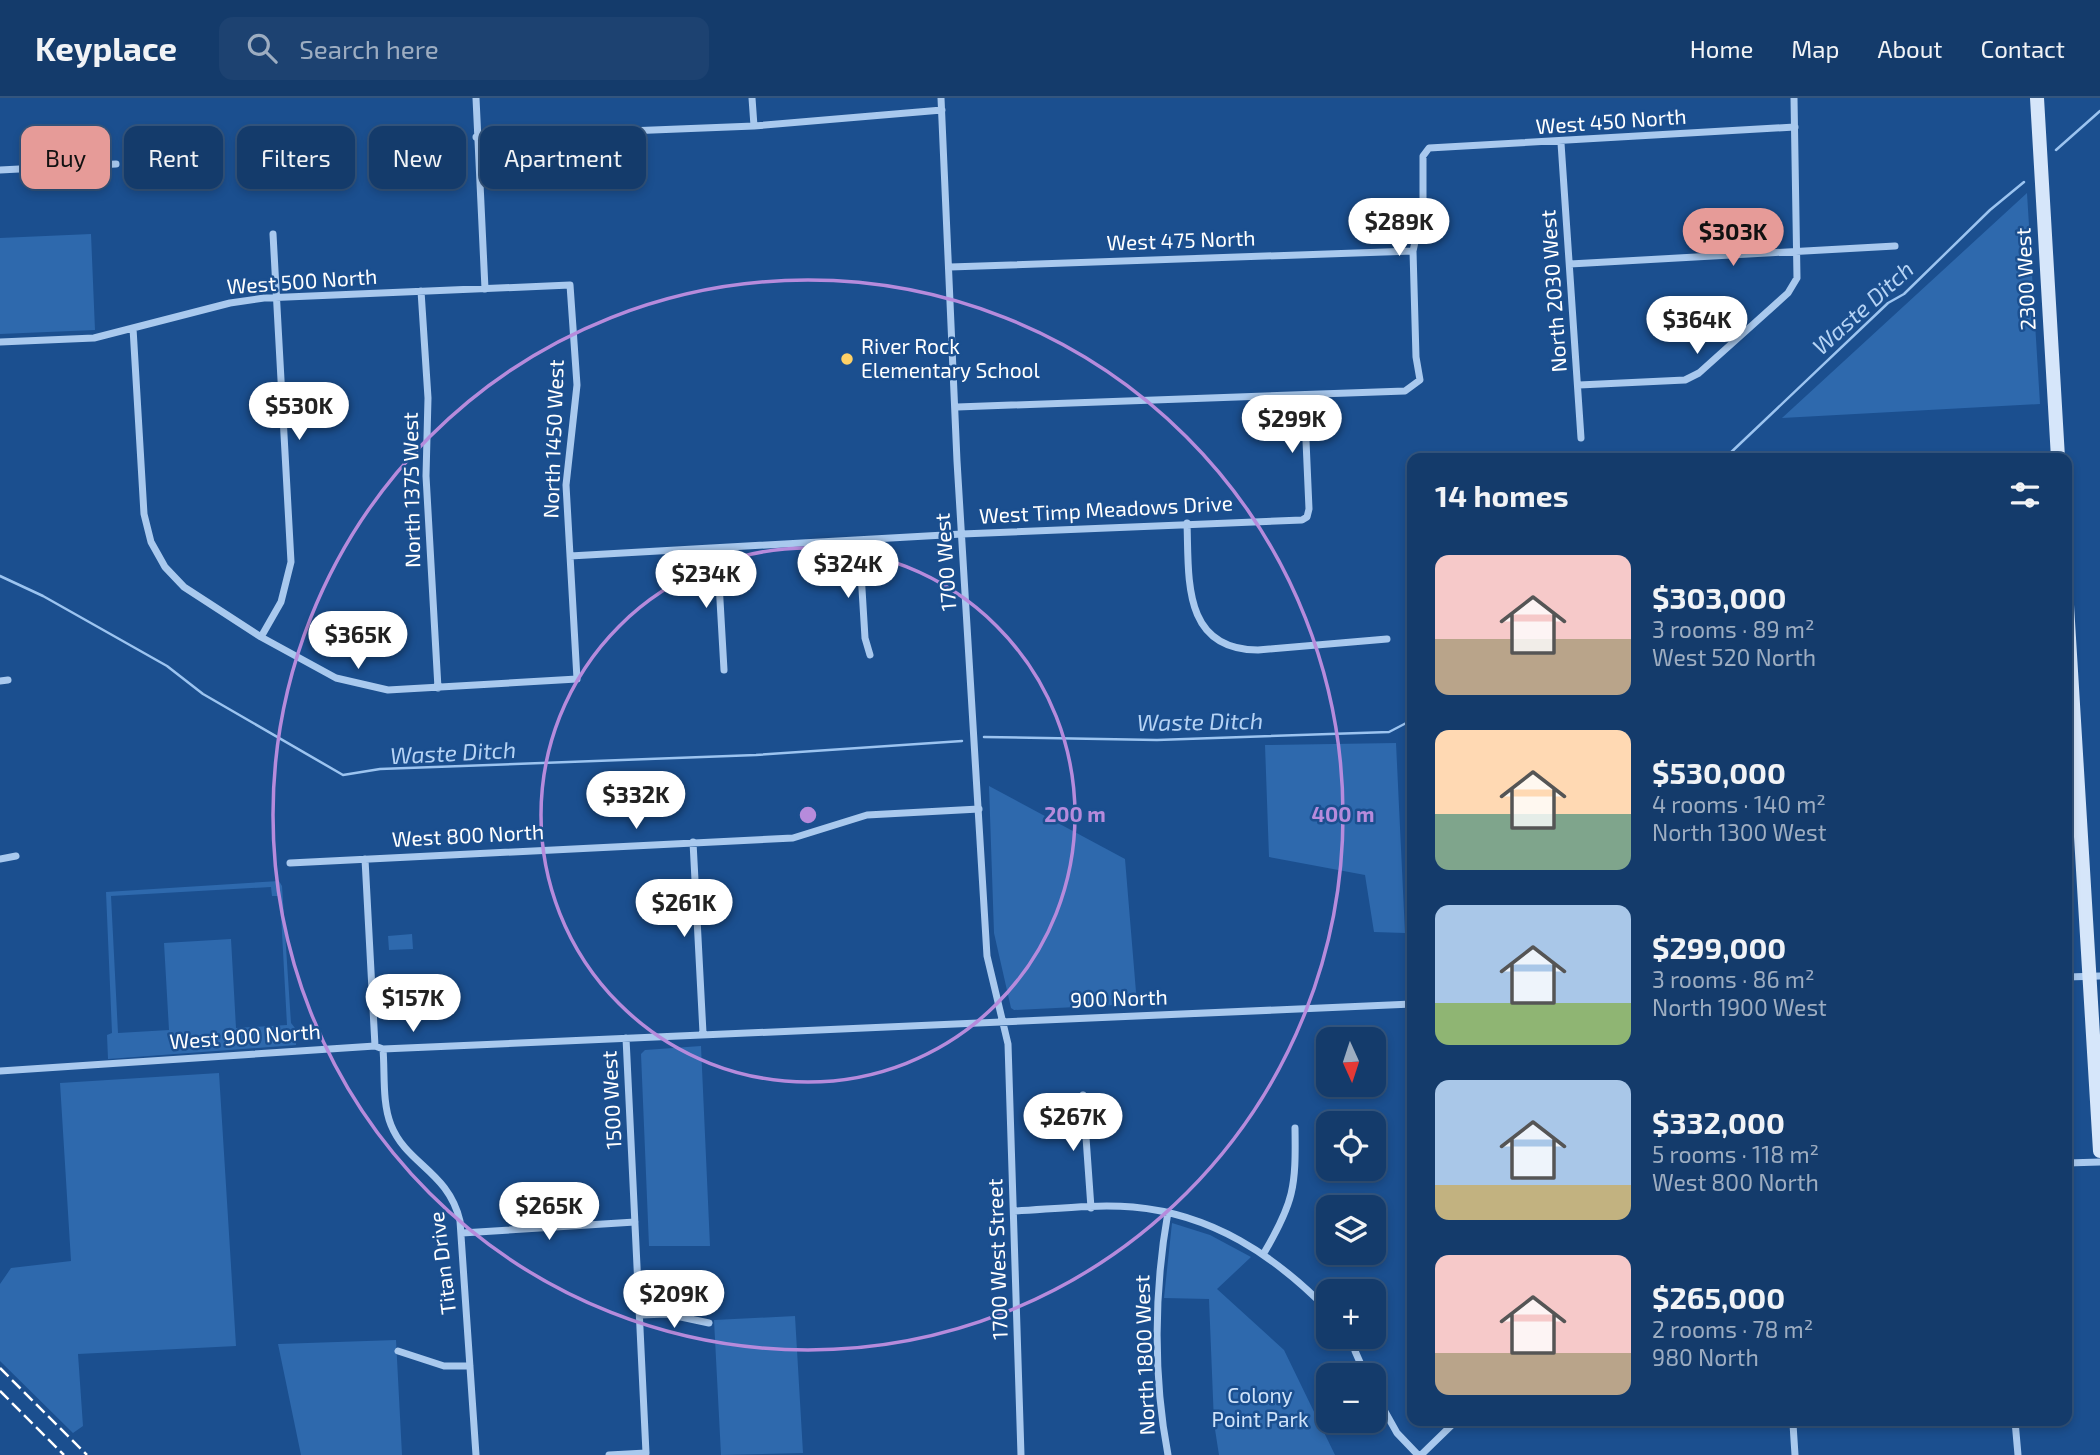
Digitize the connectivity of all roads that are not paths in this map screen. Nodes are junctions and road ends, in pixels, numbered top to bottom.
1 (476, 98) edge
2 (752, 98) edge
3 (941, 98) edge
4 (1794, 98) edge
5 (2037, 98) edge
6 (942, 110) junction
7 (754, 126) junction
8 (1795, 127) junction
9 (476, 137) junction
10 (1561, 143) junction
11 (117, 164) dead end
12 (0, 170) edge
13 (273, 234) dead end
14 (1895, 246) dead end
15 (1797, 250) junction
16 (1413, 251) junction
17 (1570, 264) junction
18 (950, 267) junction
19 (570, 285) joint
20 (485, 289) junction
21 (421, 291) junction
22 (277, 297) junction
23 (133, 328) junction
24 (0, 342) edge
25 (1579, 385) junction
26 (1304, 394) junction
27 (957, 407) junction
28 (1581, 438) dead end
29 (2058, 453) edge
30 (1187, 523) junction
31 (962, 534) junction
32 (859, 540) junction
33 (716, 548) junction
34 (570, 556) junction
35 (261, 637) junction
36 (1387, 639) dead end
37 (870, 655) dead end
38 (724, 670) dead end
39 (438, 688) junction
40 (2072, 722) edge
41 (979, 809) junction
42 (693, 842) junction
43 (16, 856) dead end
44 (0, 859) edge
45 (365, 859) junction
46 (290, 863) dead end
47 (2094, 976) edge
48 (2072, 977) edge
49 (1407, 1004) edge
50 (1004, 1021) junction
51 (828, 1028) joint
52 (703, 1033) junction
53 (626, 1038) junction
54 (375, 1046) junction
55 (383, 1049) junction
56 (0, 1071) edge
57 (1083, 1095) dead end
58 (1295, 1128) dead end
59 (2100, 1151) edge
60 (2100, 1162) edge
61 (2072, 1163) edge
62 (1091, 1208) junction
63 (1014, 1211) junction
64 (1168, 1212) junction
65 (635, 1222) junction
66 (462, 1233) junction
67 (1264, 1253) junction
68 (1316, 1298) edge
69 (640, 1315) junction
70 (709, 1323) dead end
71 (398, 1351) dead end
72 (470, 1366) junction
73 (1386, 1413) edge
74 (1451, 1426) edge
75 (1793, 1426) edge
76 (2015, 1426) edge
77 (476, 1455) edge
78 (609, 1455) edge
79 (1021, 1455) edge
80 (1168, 1455) edge
81 (1420, 1455) edge
82 (1795, 1455) edge
83 (2018, 1455) edge

1 - 9 street
2 - 7 street
3 - 6 street, 1700 West
4 - 8 street
5 - 29 main road, 2300 West
6 - 7 street
6 - 18 street, 1700 West
7 - 9 street
8 - 10 street, West 450 North
8 - 15 street
9 - 20 street
10 - 16 street, West 450 North
10 - 17 street, North 2030 West
11 - 12 street
13 - 22 street
14 - 15 street
15 - 17 street
15 - 25 street
16 - 18 street, West 475 North
16 - 26 street
17 - 25 street, North 2030 West
18 - 27 street, 1700 West
19 - 20 street, West 500 North
19 - 34 street, North 1450 West
20 - 21 street, West 500 North
21 - 22 street, West 500 North
21 - 39 street, North 1375 West
22 - 23 street, West 500 North
22 - 35 street
23 - 24 street, West 500 North
23 - 35 street
25 - 28 street, North 2030 West
26 - 27 street
26 - 30 street, West Timp Meadows Drive
27 - 31 street, 1700 West
30 - 31 street, West Timp Meadows Drive
30 - 36 street
31 - 32 street, West Timp Meadows Drive
31 - 41 street, 1700 West
32 - 33 street, West Timp Meadows Drive
32 - 37 street
33 - 34 street, West Timp Meadows Drive
33 - 38 street
34 - 39 street, North 1450 West
35 - 39 street
40 - 47 main road
41 - 42 street, West 800 North
41 - 50 street, 1700 West
42 - 45 street, West 800 North
42 - 52 street
43 - 44 street
45 - 46 street, West 800 North
45 - 54 street
47 - 48 street
47 - 59 main road
49 - 50 street, 900 North
50 - 51 street, 900 North
50 - 63 street, 1700 West Street
51 - 52 street, West 900 North
52 - 53 street, West 900 North
53 - 55 street, West 900 North
53 - 65 street, 1500 West
54 - 55 street, West 900 North
54 - 56 street, West 900 North
55 - 66 street, Titan Drive
57 - 62 street
58 - 67 street
60 - 61 street
62 - 63 street
62 - 64 street
63 - 79 street, 1700 West Street
64 - 67 street
64 - 80 street, North 1800 West
65 - 66 street
65 - 69 street, 1500 West
66 - 72 street, Titan Drive
67 - 68 street
69 - 70 street
69 - 78 street, 1500 West
71 - 72 street
72 - 77 street, Titan Drive
73 - 81 street
74 - 81 street
75 - 82 street
76 - 83 street

